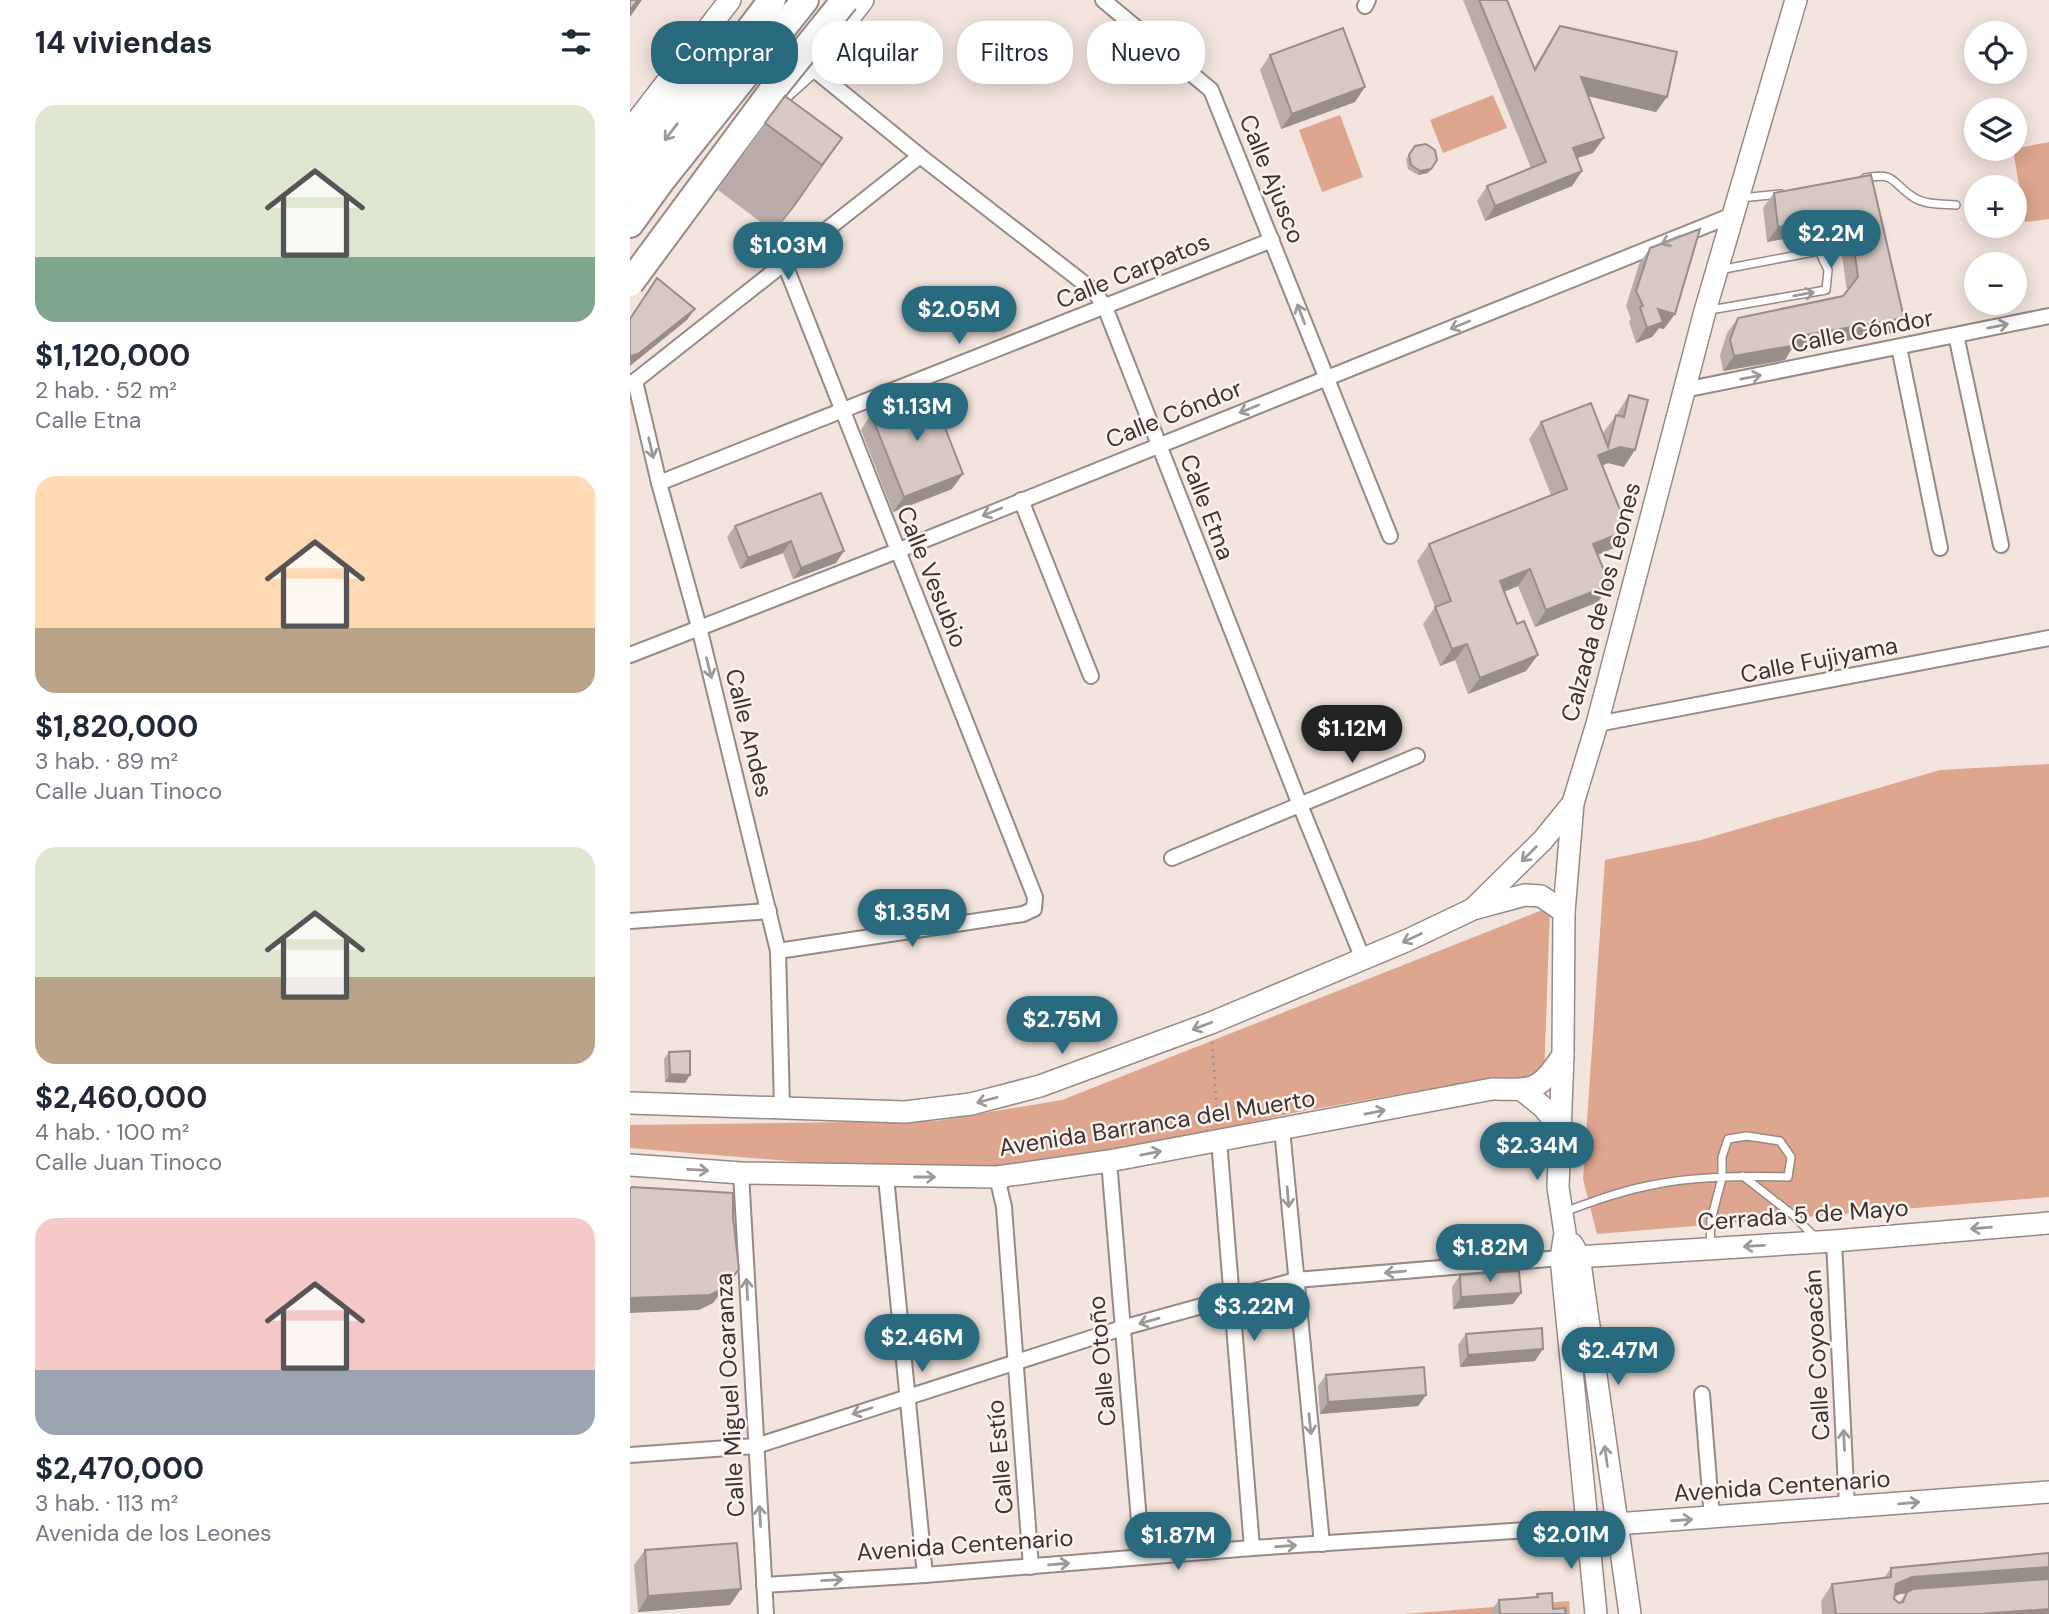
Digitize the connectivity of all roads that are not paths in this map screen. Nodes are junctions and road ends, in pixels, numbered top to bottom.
1 (730, 0) edge
2 (754, 0) edge
3 (772, 0) edge
4 (805, 0) edge
5 (824, 0) edge
6 (845, 0) edge
7 (863, 0) edge
8 (1102, 0) edge
9 (1796, 0) edge
10 (788, 21) edge
11 (811, 67) junction
12 (738, 84) edge
13 (778, 84) edge
14 (778, 97) junction
15 (630, 130) edge
16 (630, 153) edge
17 (920, 156) junction
18 (1856, 179) edge
19 (630, 188) edge
20 (1791, 192) edge
21 (1956, 205) dead end
22 (1737, 206) junction
23 (630, 224) edge
24 (1272, 240) junction
25 (630, 255) edge
26 (784, 262) junction
27 (1718, 270) junction
28 (630, 283) edge
29 (630, 298) edge
30 (1105, 307) junction
31 (1705, 311) junction
32 (2049, 316) edge
33 (1956, 335) junction
34 (1899, 346) junction
35 (1326, 378) junction
36 (633, 380) edge
37 (1684, 390) junction
38 (842, 411) junction
39 (1159, 445) junction
40 (659, 483) junction
41 (1021, 500) junction
42 (1390, 536) dead end
43 (2001, 545) dead end
44 (1940, 548) dead end
45 (897, 551) junction
46 (699, 627) junction
47 (2049, 638) edge
48 (630, 655) edge
49 (1091, 676) dead end
50 (1597, 724) junction
51 (1417, 756) dead end
52 (1573, 803) junction
53 (1300, 805) junction
54 (1172, 858) dead end
55 (1473, 909) junction
56 (769, 911) junction
57 (1564, 912) junction
58 (630, 921) edge
59 (778, 951) junction
60 (1363, 959) junction
61 (1563, 1053) junction
62 (1522, 1090) junction
63 (630, 1103) edge
64 (782, 1107) junction
65 (1560, 1128) junction
66 (1282, 1129) junction
67 (1219, 1140) junction
68 (1109, 1161) junction
69 (630, 1165) edge
70 (741, 1173) junction
71 (1743, 1176) junction
72 (886, 1177) junction
73 (997, 1177) junction
74 (1722, 1178) junction
75 (1563, 1223) junction
76 (2049, 1223) edge
77 (1827, 1241) junction
78 (1710, 1248) junction
79 (1570, 1257) junction
80 (1296, 1280) junction
81 (1233, 1297) junction
82 (1122, 1328) junction
83 (1015, 1362) junction
84 (1702, 1394) dead end
85 (906, 1396) junction
86 (756, 1446) junction
87 (630, 1455) edge
88 (2049, 1492) edge
89 (1847, 1508) junction
90 (1712, 1518) junction
91 (1616, 1524) junction
92 (1589, 1526) junction
93 (1322, 1544) junction
94 (1252, 1548) junction
95 (1142, 1557) junction
96 (1031, 1567) junction
97 (925, 1575) junction
98 (764, 1585) junction
99 (766, 1614) edge
100 (1596, 1614) edge
101 (1630, 1614) edge

1 - 15 main road
2 - 16 highway
3 -> 19 highway
4 - 10 highway
5 - 25 highway
6 - 28 highway, bridge
7 - 11 main road
8 - 24 street, Calle Ajusco
9 - 22 main road, Calzada de los Leones
11 - 14 main road
11 - 17 street, Calle Etna
12 - 23 highway
13 - 14 highway
14 - 29 main road
17 - 26 street
17 - 30 street, Calle Etna
18 - 21 lane
20 - 22 lane
22 - 27 main road, Calzada de los Leones
22 -> 35 street, Calle Cóndor
24 - 30 street, Calle Carpatos
35 -> 24 street, Calle Ajusco
26 - 36 street
26 - 38 street, Calle Vesubio
27 - 31 main road, Calzada de los Leones
31 -> 27 lane
30 - 38 street, Calle Carpatos
30 - 39 street, Calle Etna
31 - 37 main road, Calzada de los Leones
33 -> 32 street, Calle Cóndor
33 - 34 street, Calle Cóndor
33 - 43 street
37 -> 34 street, Calle Cóndor
34 - 44 street
35 -> 39 street, Calle Cóndor
35 - 42 street, Calle Ajusco
36 -> 40 street, Calle Andes
37 - 50 main road, Calzada de los Leones
38 - 40 street, Calle Carpatos
38 - 45 street, Calle Vesubio
39 - 41 street, Calle Cóndor
39 - 53 street, Calle Etna
40 - 46 street, Calle Andes
41 -> 45 street, Calle Cóndor
41 - 49 street
45 - 46 street, Calle Cóndor
45 - 59 street, Calle Vesubio
46 - 48 street, Calle Cóndor
46 -> 56 street, Calle Andes
47 - 50 street, Calle Fujiyama
50 - 52 main road, Calzada de los Leones
51 - 53 street
52 -> 55 main road, Avenida Barranca del Muerto
52 - 57 main road, Calzada de los Leones
53 - 54 street
53 - 60 street, Calle Etna
55 - 57 main road, Avenida Barranca del Muerto
55 -> 60 main road, Avenida Barranca del Muerto
56 - 58 street
56 - 59 street, Calle Andes
57 - 61 main road, Calzada de los Leones
59 - 64 street, Calle Andes
60 -> 64 main road, Avenida Barranca del Muerto
61 - 62 main road
61 - 65 main road, Calzada de los Leones
62 - 65 main road
66 -> 62 main road, Avenida Barranca del Muerto
63 - 64 main road, Avenida Barranca del Muerto
65 - 75 main road, Calzada de los Leones
66 - 67 main road, Avenida Barranca del Muerto
66 -> 80 street
68 -> 67 main road, Avenida Barranca del Muerto
67 - 81 street
68 - 73 main road, Avenida Barranca del Muerto
68 - 82 street, Calle Otoño
69 -> 70 main road, Avenida Barranca del Muerto
70 - 72 main road, Avenida Barranca del Muerto
86 -> 70 street, Calle Miguel Ocaranza
71 - 74 lane
71 - 74 lane
71 - 77 lane
72 -> 73 main road, Avenida Barranca del Muerto
72 - 85 street
73 - 83 street, Calle Estío
74 - 75 lane
74 - 78 lane
75 - 79 main road, Calzada de los Leones
76 -> 77 main road, Cerrada 5 de Mayo
77 -> 78 main road, Cerrada 5 de Mayo
89 -> 77 street, Calle Coyoacán
78 - 79 main road, Cerrada 5 de Mayo
79 -> 80 street
91 -> 79 main road
79 - 92 main road
80 - 81 street
80 -> 93 street
81 -> 82 street
81 - 94 street
82 - 83 street
82 - 95 street, Calle Otoño
83 - 85 street
83 - 96 street, Calle Estío
84 - 90 street
85 -> 86 street
85 - 97 street
86 - 87 street
98 -> 86 street, Calle Miguel Ocaranza
89 -> 88 main road, Avenida Centenario
89 - 90 main road, Avenida Centenario
91 -> 90 main road, Avenida Centenario
91 - 92 main road, Avenida Centenario
91 - 101 main road
92 - 93 street, Avenida Centenario
92 - 100 main road
94 -> 93 street, Avenida Centenario
94 - 95 street, Avenida Centenario
96 -> 95 street, Avenida Centenario
96 - 97 street, Avenida Centenario
98 -> 97 street, Avenida Centenario
98 - 99 street, Calle Miguel Ocaranza

